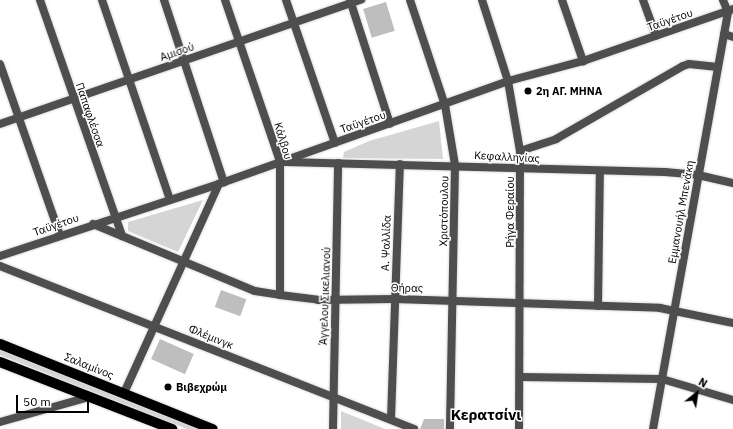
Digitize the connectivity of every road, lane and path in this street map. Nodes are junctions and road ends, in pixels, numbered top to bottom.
1 (40, 0) edge
2 (102, 0) edge
3 (164, 0) edge
4 (225, 0) edge
5 (286, 0) edge
6 (361, 0) edge
7 (410, 0) edge
8 (482, 0) edge
9 (562, 0) edge
10 (643, 0) edge
11 (723, 0) edge
12 (351, 2) edge
13 (730, 11) edge
14 (293, 22) junction
15 (724, 34) junction
16 (656, 36) junction
17 (733, 37) edge
18 (239, 42) junction
19 (185, 61) junction
20 (583, 61) junction
21 (0, 64) edge
22 (718, 67) junction
23 (130, 79) junction
24 (508, 82) junction
25 (72, 99) junction
26 (445, 105) junction
27 (18, 118) junction
28 (0, 124) edge
29 (390, 124) junction
30 (335, 143) junction
31 (520, 151) junction
32 (280, 162) junction
33 (338, 163) junction
34 (400, 164) junction
35 (455, 165) junction
36 (521, 170) junction
37 (600, 171) junction
38 (698, 175) junction
39 (222, 183) junction
40 (733, 183) edge
41 (170, 200) junction
42 (114, 217) junction
43 (93, 224) junction
44 (60, 235) junction
45 (122, 236) junction
46 (0, 254) edge
47 (183, 260) junction
48 (0, 266) edge
49 (280, 295) junction
50 (337, 299) junction
51 (395, 299) junction
52 (453, 300) junction
53 (522, 302) junction
54 (598, 306) junction
55 (674, 309) junction
56 (733, 323) edge
57 (153, 326) junction
58 (0, 344) edge
59 (0, 362) edge
60 (520, 377) junction
61 (662, 379) junction
62 (124, 393) junction
63 (89, 397) junction
64 (332, 397) junction
65 (733, 400) edge
66 (391, 419) junction
67 (0, 422) edge
68 (172, 429) edge
69 (213, 429) edge
70 (333, 429) edge
71 (414, 429) edge
72 (450, 429) edge
73 (519, 429) edge
74 (653, 429) edge

1 - 25 street, Παπαφλέσσα
2 - 23 street
3 - 19 street
4 - 18 street, Κάλβου
5 - 14 street
6 - 12 street, Αμισού
7 - 26 street, Χριστόπουλου
8 - 24 street, Ρήγα Φεραίου
9 - 20 street
10 - 16 street
11 - 13 street
12 - 14 street, Αμισού
12 - 29 street
13 - 15 street, Εμμανουήλ Μπενάκη
13 - 16 street, Ταϋγέτου
14 - 18 street, Αμισού
14 - 30 street
15 - 17 street
15 - 22 street, Εμμανουήλ Μπενάκη
16 - 20 street, Ταϋγέτου
18 - 19 street, Αμισού
18 - 32 street, Κάλβου
19 - 23 street, Αμισού
19 - 39 street
20 - 24 street, Ταϋγέτου
21 - 27 street
22 - 31 street
22 - 38 street, Εμμανουήλ Μπενάκη
23 - 25 street, Αμισού
23 - 41 street
24 - 26 street, Ταϋγέτου
24 - 31 street, Ρήγα Φεραίου
25 - 27 street, Αμισού
25 - 42 street, Παπαφλέσσα
26 - 29 street, Ταϋγέτου
26 - 35 street, Χριστόπουλου
27 - 28 street, Αμισού
27 - 44 street
29 - 30 street, Ταϋγέτου
30 - 32 street, Ταϋγέτου
31 - 36 street, Ρήγα Φεραίου
32 - 33 street, Κεφαλληνίας
32 - 39 street, Ταϋγέτου
32 - 49 street, Κάλβου
33 - 34 street, Κεφαλληνίας
33 - 50 street, Άγγελου Σικελιανού
34 - 35 street, Κεφαλληνίας
34 - 51 street, Α. Ψαλλίδα
35 - 36 street, Κεφαλληνίας
35 - 52 street, Χριστόπουλου
36 - 37 street, Κεφαλληνίας
36 - 53 street, Ρήγα Φεραίου
37 - 38 street, Κεφαλληνίας
37 - 54 street
38 - 40 street, Κεφαλληνίας
38 - 55 street, Εμμανουήλ Μπενάκη
39 - 41 street, Ταϋγέτου
39 - 47 street
41 - 42 street, Ταϋγέτου
42 - 43 street, Ταϋγέτου
42 - 45 street, Παπαφλέσσα
43 - 44 street, Ταϋγέτου
43 - 45 street, Θήρας
44 - 46 street, Ταϋγέτου
45 - 47 street, Θήρας
47 - 49 street, Θήρας
47 - 57 street
48 - 57 street, Φλέμινγκ
49 - 50 street, Θήρας
50 - 51 street, Θήρας
50 - 64 street, Άγγελου Σικελιανού
51 - 52 street, Θήρας
51 - 66 street, Α. Ψαλλίδα
52 - 53 street, Θήρας
52 - 72 street, Χριστόπουλου
53 - 54 street, Θήρας
53 - 60 street, Ρήγα Φεραίου
54 - 55 street, Θήρας
55 - 56 street, Θήρας
55 - 61 street, Εμμανουήλ Μπενάκη
57 - 62 street
57 - 64 street, Φλέμινγκ
58 - 62 main road, Σαλαμίνος
59 - 63 main road
60 - 61 street
60 - 73 street, Ρήγα Φεραίου
61 - 65 street
61 - 74 street, Εμμανουήλ Μπενάκη
62 - 69 main road, Σαλαμίνος
63 - 67 street
63 - 68 main road
64 - 66 street, Φλέμινγκ
64 - 70 street, Άγγελου Σικελιανού
66 - 71 street, Φλέμινγκ

